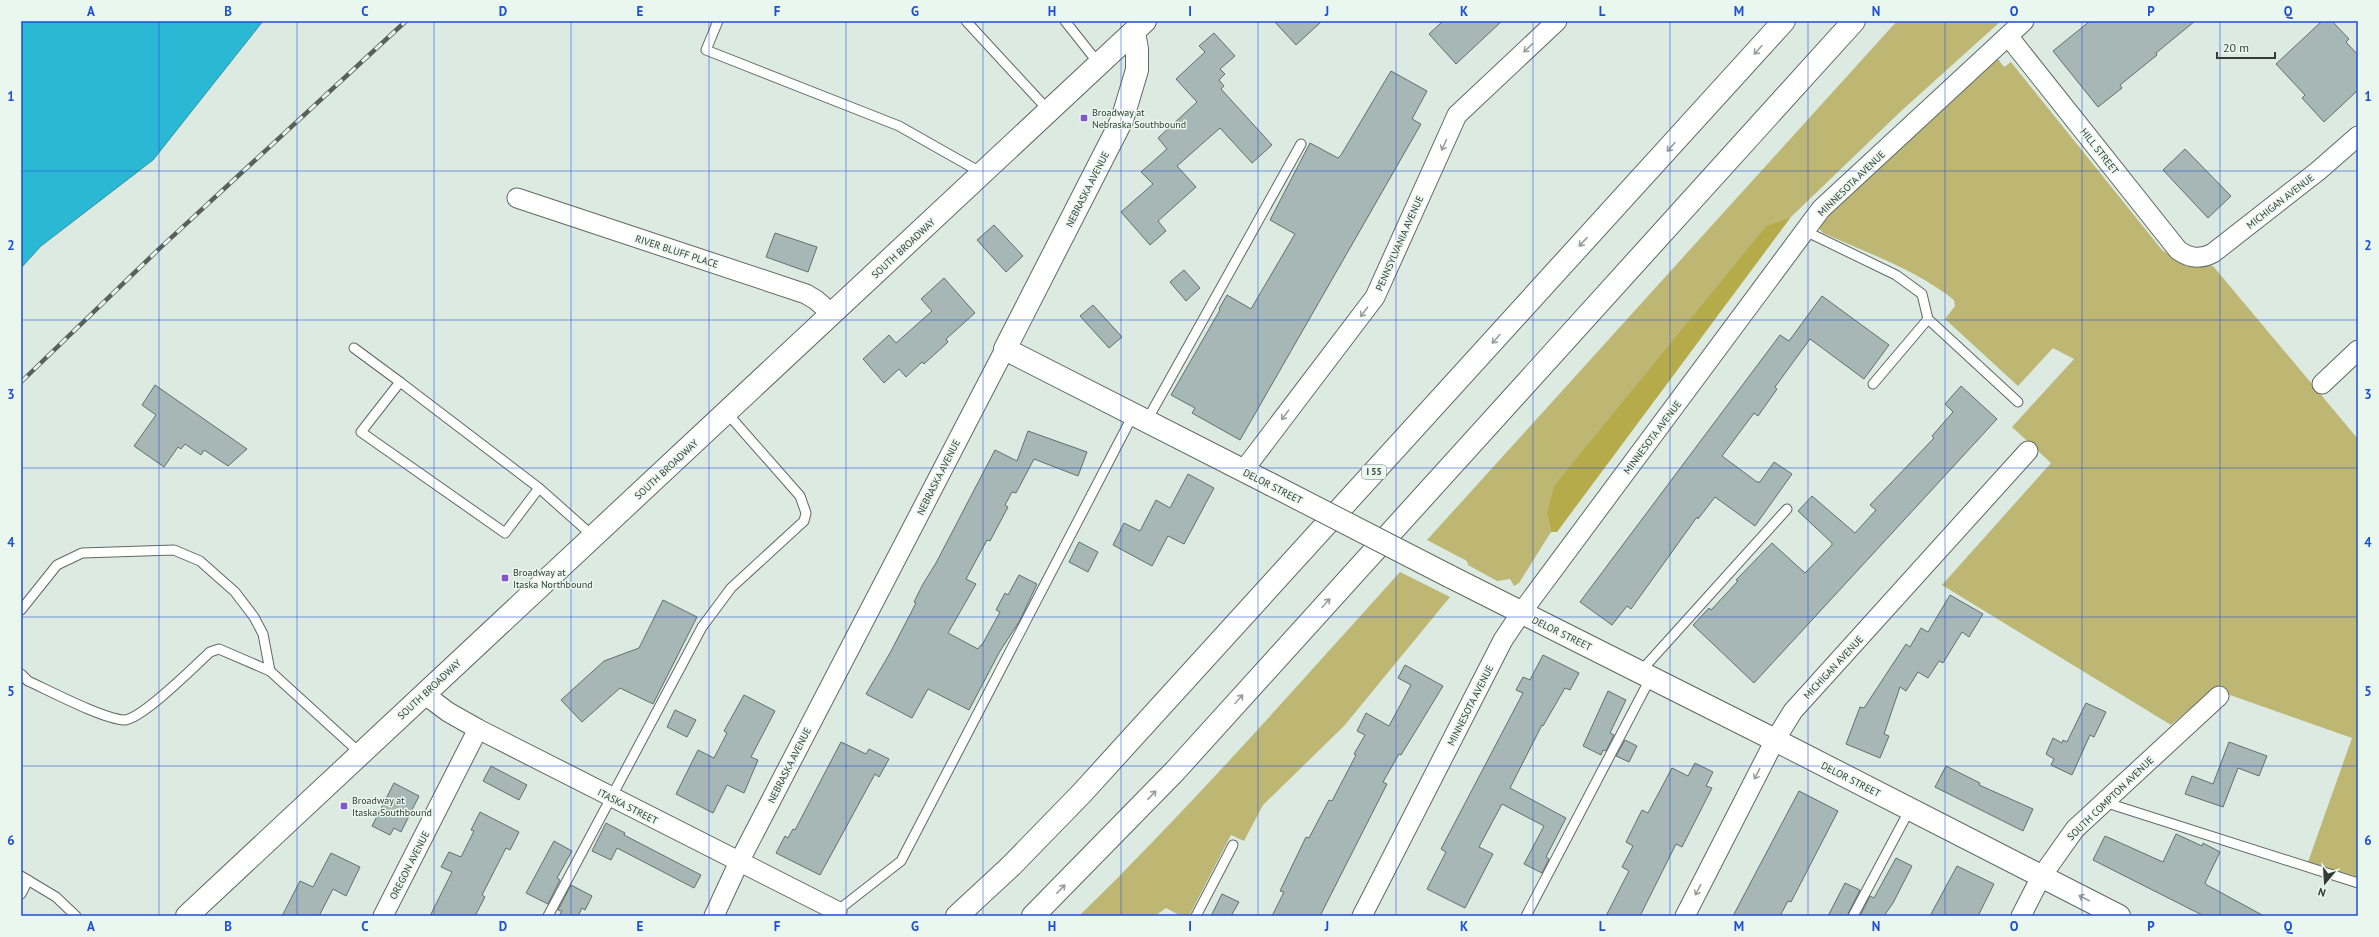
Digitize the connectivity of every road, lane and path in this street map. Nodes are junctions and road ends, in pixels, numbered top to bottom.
1 (718, 21) edge
2 (966, 21) edge
3 (1065, 21) edge
4 (1557, 21) edge
5 (1784, 21) edge
6 (1854, 21) edge
7 (2024, 21) edge
8 (1140, 26) edge
9 (2008, 36) junction
10 (1099, 64) junction
11 (1049, 112) junction
12 (2358, 136) edge
13 (1301, 144) dead end
14 (983, 174) junction
15 (517, 198) dead end
16 (1805, 231) junction
17 (2197, 257) joint
18 (832, 314) junction
19 (1928, 319) junction
20 (354, 348) dead end
21 (1005, 349) junction
22 (2358, 350) edge
23 (400, 382) junction
24 (1873, 384) dead end
25 (2322, 384) dead end
26 (2018, 402) dead end
27 (727, 412) junction
28 (1139, 419) junction
29 (2028, 451) dead end
30 (1243, 471) junction
31 (539, 488) junction
32 (1786, 509) dead end
33 (594, 537) junction
34 (21, 610) edge
35 (1521, 613) junction
36 (270, 671) junction
37 (21, 674) edge
38 (1645, 674) junction
39 (424, 694) junction
40 (2219, 696) dead end
41 (478, 729) junction
42 (1775, 740) junction
43 (360, 753) junction
44 (611, 797) junction
45 (2104, 802) junction
46 (1910, 809) junction
47 (1233, 844) dead end
48 (739, 862) junction
49 (2041, 876) junction
50 (25, 878) edge
51 (2358, 883) edge
52 (21, 894) edge
53 (836, 911) joint
54 (76, 916) edge
55 (187, 916) edge
56 (384, 916) edge
57 (548, 916) edge
58 (714, 916) edge
59 (957, 916) edge
60 (1033, 916) edge
61 (1196, 916) edge
62 (1362, 916) edge
63 (1526, 916) edge
64 (1685, 916) edge
65 (1854, 916) edge
66 (2021, 916) edge
67 (2119, 916) edge

1 - 14 lane
2 - 11 lane
3 - 10 lane
4 -> 30 street, PENNSYLVANIA AVENUE
5 -> 59 main road, I 55
60 -> 6 main road
7 - 9 street, MINNESOTA AVENUE
8 - 10 main road, SOUTH BROADWAY
8 - 21 main road, NEBRASKA AVENUE
9 - 16 street, MINNESOTA AVENUE
9 - 17 street, HILL STREET
10 - 11 main road, SOUTH BROADWAY
11 - 14 main road, SOUTH BROADWAY
12 - 17 street, MICHIGAN AVENUE
13 - 28 lane
14 - 18 main road, SOUTH BROADWAY
15 - 18 street, RIVER BLUFF PLACE
16 - 19 lane
16 - 35 street, MINNESOTA AVENUE
18 - 27 main road, SOUTH BROADWAY
19 - 24 lane
19 - 26 lane
20 - 23 lane
21 - 28 main road, DELOR STREET
21 - 48 street, NEBRASKA AVENUE
22 - 25 street
23 - 31 lane
23 - 31 lane
27 - 33 main road, SOUTH BROADWAY
27 - 44 lane
28 - 30 main road, DELOR STREET
28 - 53 lane
29 - 42 street, MICHIGAN AVENUE
30 - 35 main road, DELOR STREET, bridge
31 - 33 lane
32 - 38 lane
33 - 39 main road, SOUTH BROADWAY
34 - 36 lane
35 - 38 main road, DELOR STREET
35 - 62 street, MINNESOTA AVENUE
36 - 37 lane
36 - 43 lane
38 - 42 main road, DELOR STREET
38 - 63 lane
39 - 41 street, ITASKA STREET
39 - 43 main road, SOUTH BROADWAY
40 - 45 street, SOUTH COMPTON AVENUE
41 - 44 street, ITASKA STREET
41 - 56 street, OREGON AVENUE
42 - 46 main road, DELOR STREET
42 -> 64 street, MICHIGAN AVENUE
43 - 55 main road, SOUTH BROADWAY
44 - 48 street, ITASKA STREET
44 - 57 lane
45 - 49 street, SOUTH COMPTON AVENUE
45 - 51 lane
46 - 49 main road, DELOR STREET
46 - 65 lane
47 - 61 lane
48 - 53 street, ITASKA STREET
48 - 58 street, NEBRASKA AVENUE
49 - 66 street, SOUTH COMPTON AVENUE
67 -> 49 main road, DELOR STREET
50 - 52 lane
50 - 54 lane

